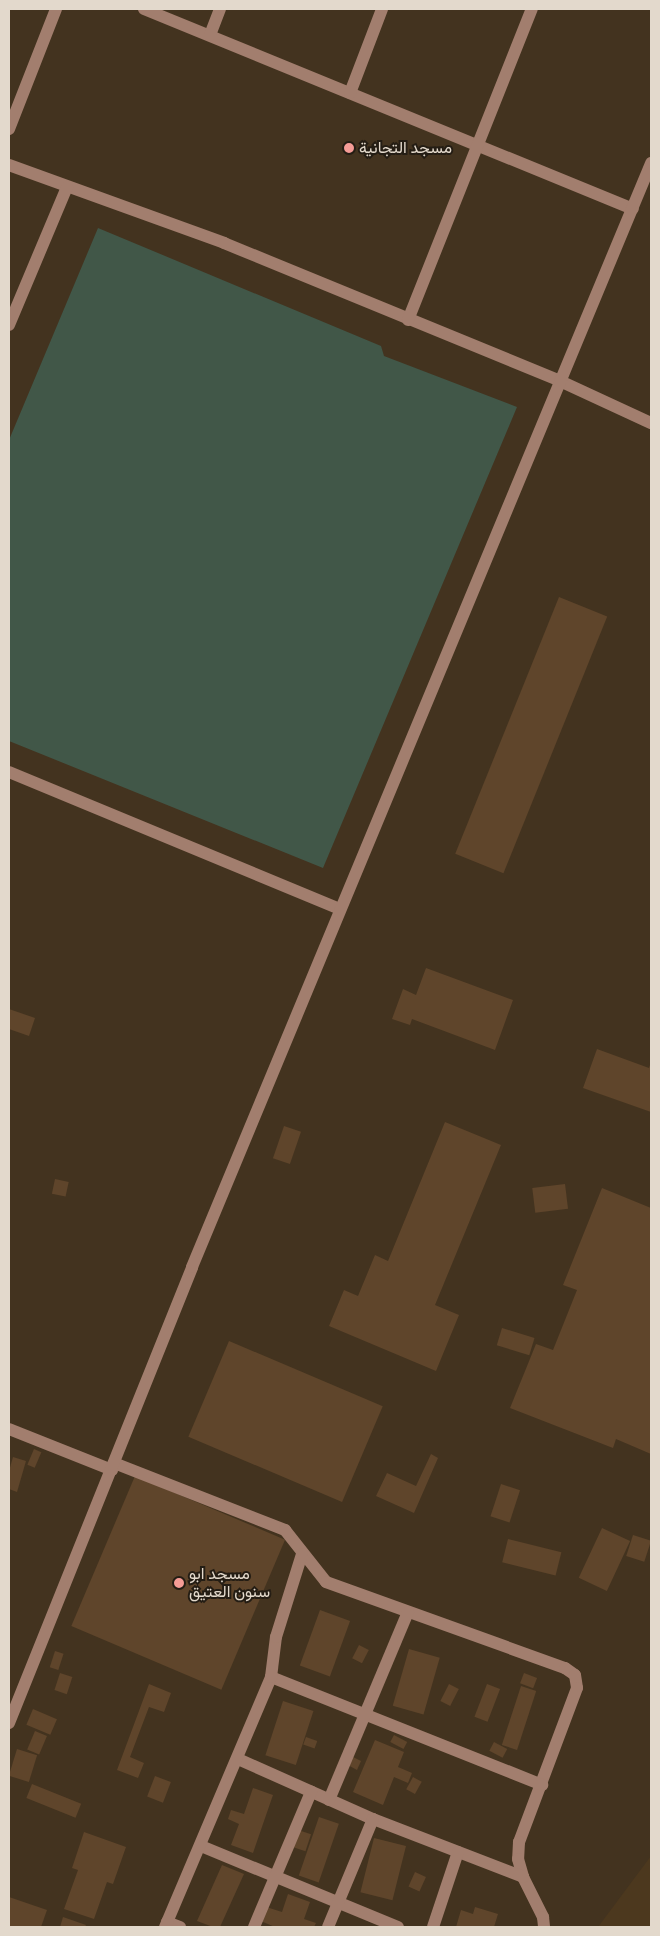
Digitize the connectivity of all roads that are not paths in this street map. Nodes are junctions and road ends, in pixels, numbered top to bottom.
1 (56, 9) edge
2 (144, 9) edge
3 (220, 9) edge
4 (382, 9) edge
5 (532, 9) edge
6 (210, 35) junction
7 (350, 93) junction
8 (9, 129) edge
9 (479, 146) junction
10 (651, 163) edge
11 (9, 165) edge
12 (67, 187) junction
13 (633, 209) junction
14 (408, 320) junction
15 (9, 325) edge
16 (560, 381) junction
17 (651, 423) edge
18 (9, 772) edge
19 (340, 909) junction
20 (9, 1429) edge
21 (113, 1467) junction
22 (302, 1554) junction
23 (408, 1612) junction
24 (270, 1677) junction
25 (364, 1717) junction
26 (9, 1723) edge
27 (238, 1759) junction
28 (542, 1785) junction
29 (311, 1792) junction
30 (329, 1800) junction
31 (373, 1819) junction
32 (201, 1846) junction
33 (458, 1852) junction
34 (274, 1877) junction
35 (523, 1877) junction
36 (339, 1904) junction
37 (166, 1925) edge
38 (180, 1927) edge
39 (254, 1927) edge
40 (328, 1927) edge
41 (398, 1927) edge
42 (432, 1927) edge
43 (544, 1927) edge

1 - 8 street
2 - 6 street
3 - 6 street
4 - 7 street
5 - 9 street
6 - 7 street
7 - 9 street
9 - 13 street
9 - 14 street
10 - 13 street
11 - 12 street
12 - 14 street
12 - 15 street
13 - 16 street
14 - 16 street
16 - 17 street
16 - 19 street
18 - 19 street
19 - 21 street
20 - 21 street
21 - 22 street
21 - 26 street
22 - 23 street
22 - 24 street
23 - 25 street
23 - 28 street
24 - 25 street
24 - 27 street
25 - 28 street
25 - 30 street
27 - 29 street
27 - 32 street
28 - 35 street
29 - 30 street
29 - 34 street
30 - 31 street
31 - 33 street
31 - 36 street
32 - 34 street
32 - 37 street
33 - 35 street
33 - 42 street
34 - 36 street
34 - 39 street
35 - 43 street
36 - 40 street
36 - 41 street
37 - 38 street

